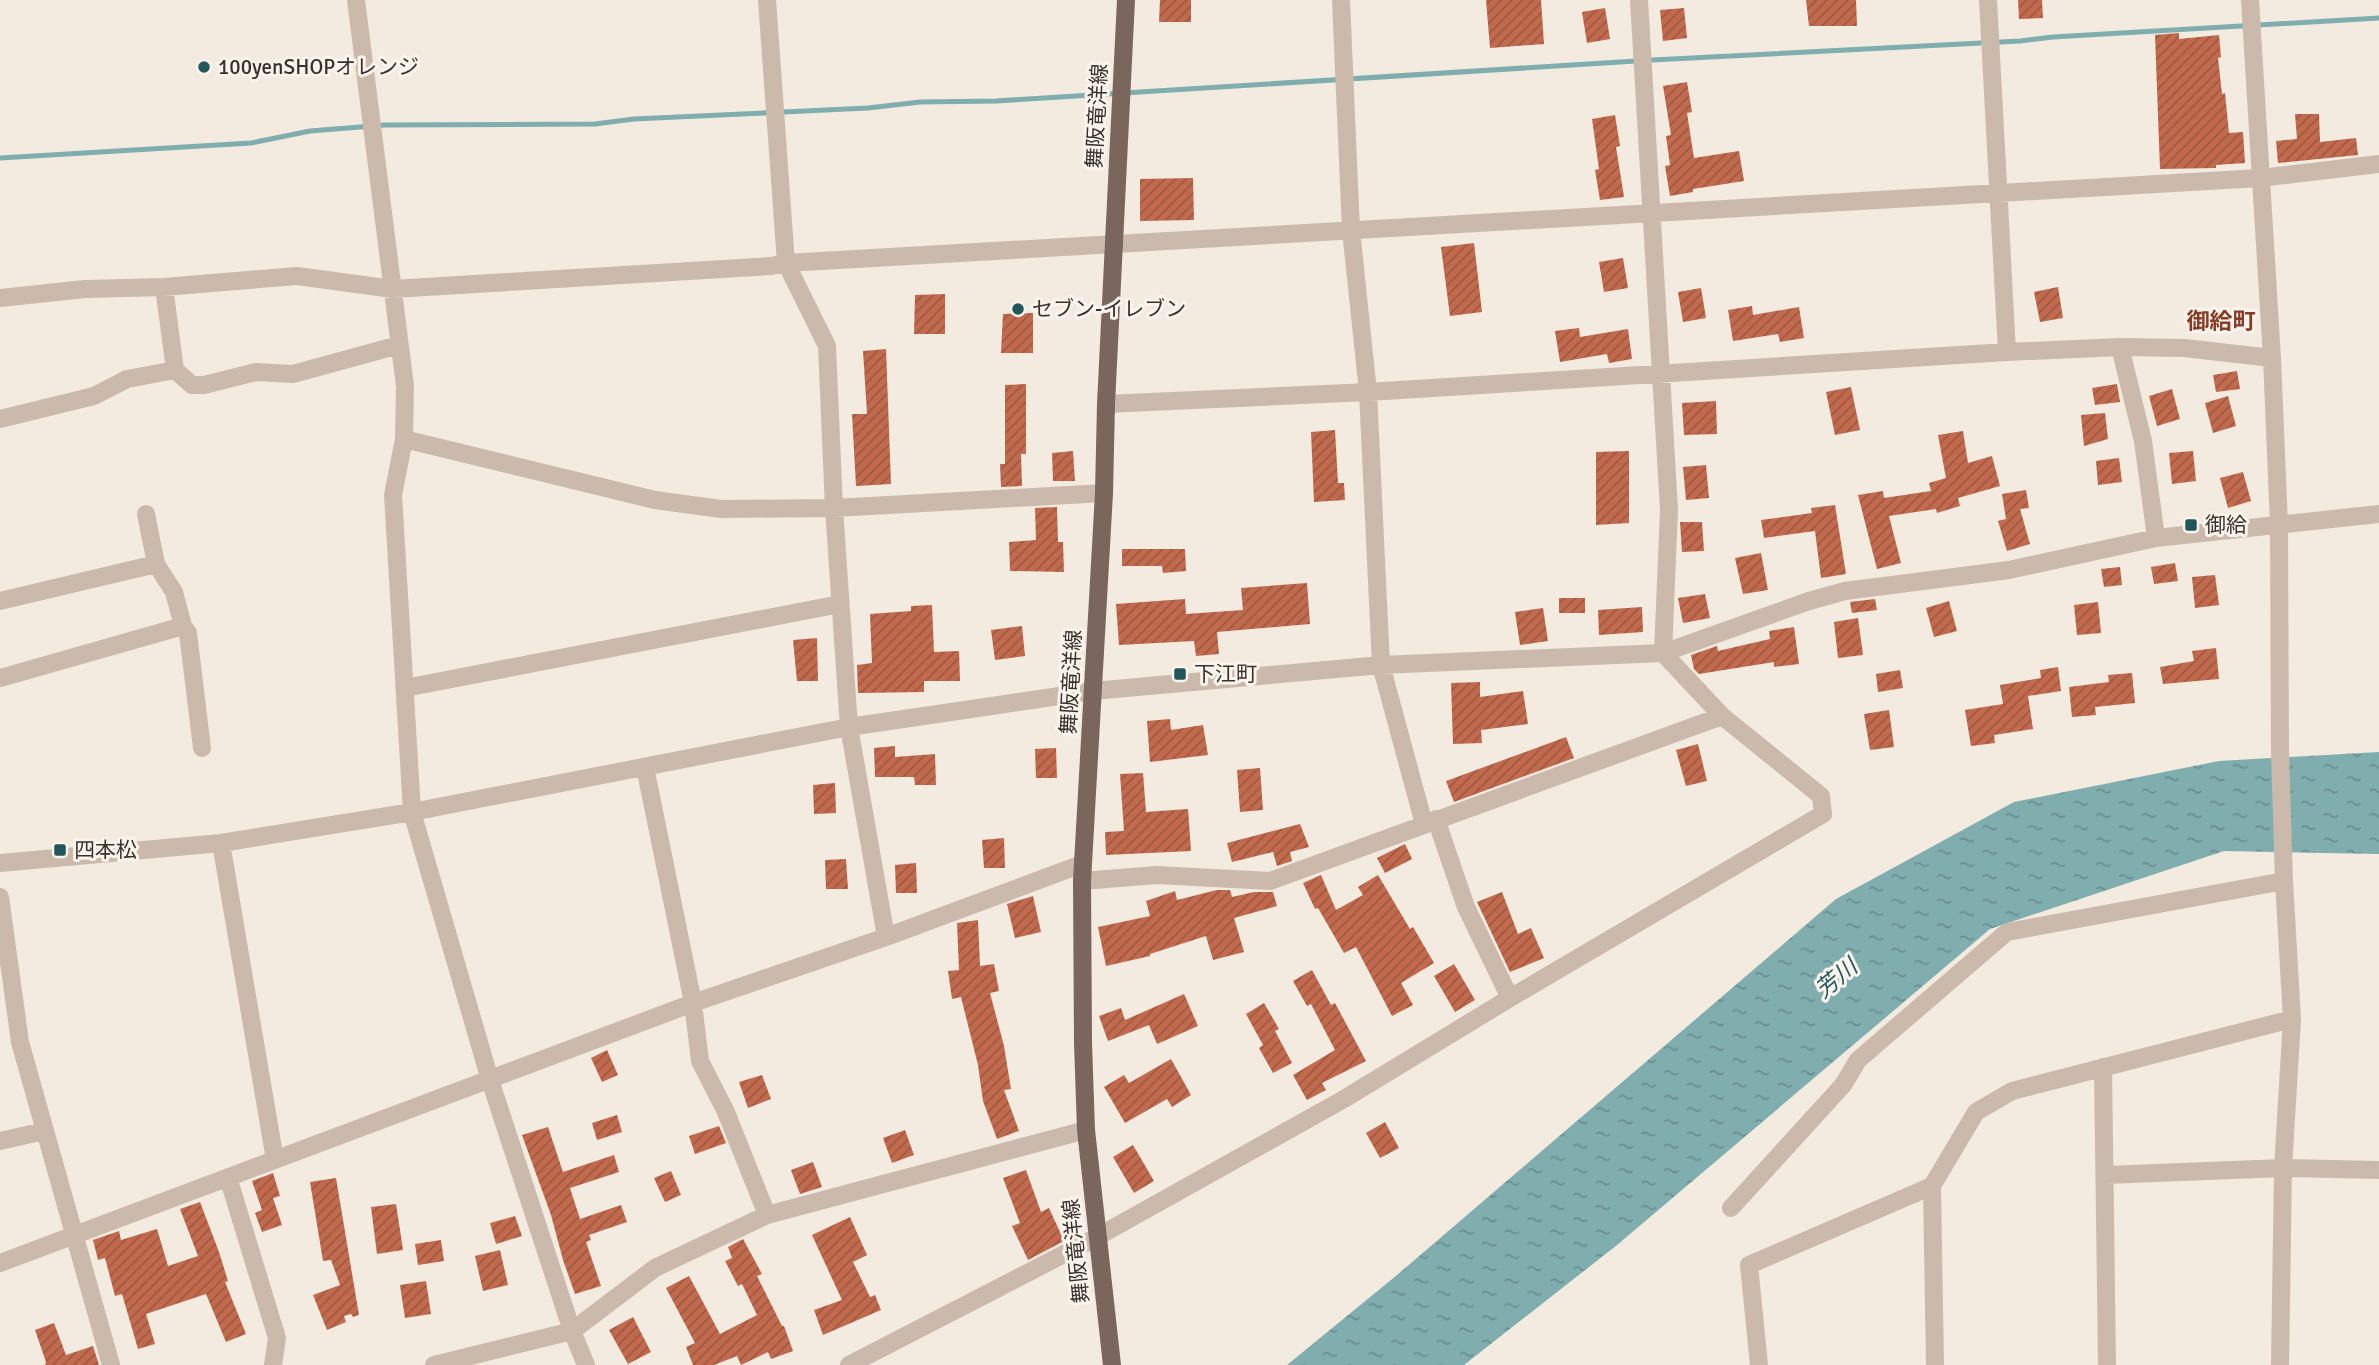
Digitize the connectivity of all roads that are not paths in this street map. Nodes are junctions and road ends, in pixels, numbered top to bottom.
1 (356, 0) edge
2 (766, 0) edge
3 (1126, 0) edge
4 (1341, 0) edge
5 (1639, 0) edge
6 (1988, 0) edge
7 (2250, 0) edge
8 (2379, 164) edge
9 (2260, 178) junction
10 (2000, 193) junction
11 (1653, 214) junction
12 (1351, 230) junction
13 (1113, 246) junction
14 (786, 263) junction
15 (164, 287) junction
16 (393, 289) junction
17 (0, 298) edge
18 (400, 345) junction
19 (2120, 347) junction
20 (2007, 352) junction
21 (2272, 358) junction
22 (175, 370) junction
23 (1663, 374) junction
24 (1368, 392) junction
25 (1106, 404) junction
26 (0, 419) edge
27 (404, 439) junction
28 (1104, 493) junction
29 (834, 508) junction
30 (146, 514) dead end
31 (2379, 514) edge
32 (2279, 526) junction
33 (2156, 538) junction
34 (156, 564) junction
35 (0, 601) edge
36 (840, 604) junction
37 (183, 626) junction
38 (1663, 653) junction
39 (1381, 665) junction
40 (0, 678) edge
41 (405, 688) junction
42 (1093, 691) junction
43 (1723, 716) junction
44 (849, 727) junction
45 (202, 748) dead end
46 (645, 766) junction
47 (412, 812) junction
48 (1430, 822) junction
49 (221, 843) junction
50 (0, 863) edge
51 (2284, 872) junction
52 (1082, 873) junction
53 (0, 897) edge
54 (886, 936) junction
55 (1510, 998) junction
56 (693, 1003) junction
57 (2292, 1019) junction
58 (2104, 1067) junction
59 (490, 1080) junction
60 (1086, 1130) junction
61 (44, 1131) junction
62 (0, 1142) edge
63 (275, 1160) junction
64 (2283, 1168) junction
65 (2379, 1170) edge
66 (2106, 1175) junction
67 (228, 1177) junction
68 (1932, 1186) junction
69 (1731, 1208) dead end
70 (767, 1214) junction
71 (73, 1236) junction
72 (1097, 1237) junction
73 (0, 1263) edge
74 (572, 1331) junction
75 (111, 1365) edge
76 (273, 1365) edge
77 (434, 1365) edge
78 (586, 1365) edge
79 (849, 1365) edge
80 (1112, 1365) edge
81 (1759, 1365) edge
82 (1935, 1365) edge
83 (2107, 1365) edge
84 (2280, 1365) edge

1 - 16 street
2 - 14 street
3 - 13 main road, 舞阪竜洋線
4 - 12 street
5 - 11 street
6 - 10 street
7 - 9 street
8 - 9 street
9 - 10 street
9 - 21 street
10 - 11 street
10 - 20 street
11 - 12 street
11 - 23 street
12 - 13 street
12 - 24 street
13 - 14 street
13 - 25 main road, 舞阪竜洋線
14 - 16 street
14 - 29 street
15 - 16 street
15 - 17 street
15 - 22 street
16 - 18 street
18 - 22 street
18 - 27 street
19 - 20 street
19 - 21 street
19 - 33 street
20 - 23 street
21 - 32 street
22 - 26 street
23 - 24 street
23 - 38 street
24 - 25 street
24 - 39 street
25 - 28 main road, 舞阪竜洋線
27 - 29 street
27 - 41 street
28 - 29 street
28 - 42 main road, 舞阪竜洋線
29 - 36 street
30 - 34 street
31 - 32 street
32 - 33 street
32 - 51 street
33 - 38 street
34 - 35 street
34 - 37 street
36 - 41 street
36 - 44 street
37 - 40 street
37 - 45 street
38 - 39 street
38 - 43 street
39 - 42 street
39 - 48 street
41 - 47 street
42 - 44 street
42 - 52 main road, 舞阪竜洋線
43 - 48 street
43 - 55 street
44 - 46 street
44 - 54 street
46 - 47 street
46 - 56 street
47 - 49 street
47 - 59 street
48 - 52 street
48 - 55 street
49 - 50 street
49 - 63 street
51 - 57 street
51 - 69 street
52 - 54 street
52 - 60 main road, 舞阪竜洋線
53 - 61 street
54 - 56 street
55 - 72 street
56 - 59 street
56 - 70 street
57 - 58 street
57 - 64 street
58 - 66 street
58 - 68 street
59 - 63 street
59 - 74 street
60 - 70 street
60 - 72 main road, 舞阪竜洋線
61 - 62 street
61 - 71 street
63 - 67 street
64 - 65 street
64 - 66 street
64 - 84 street
66 - 83 street
67 - 71 street
67 - 76 street
68 - 81 street
68 - 82 street
70 - 74 street
71 - 73 street
71 - 75 street
72 - 79 street
72 - 80 main road, 舞阪竜洋線
74 - 77 street
74 - 78 street

